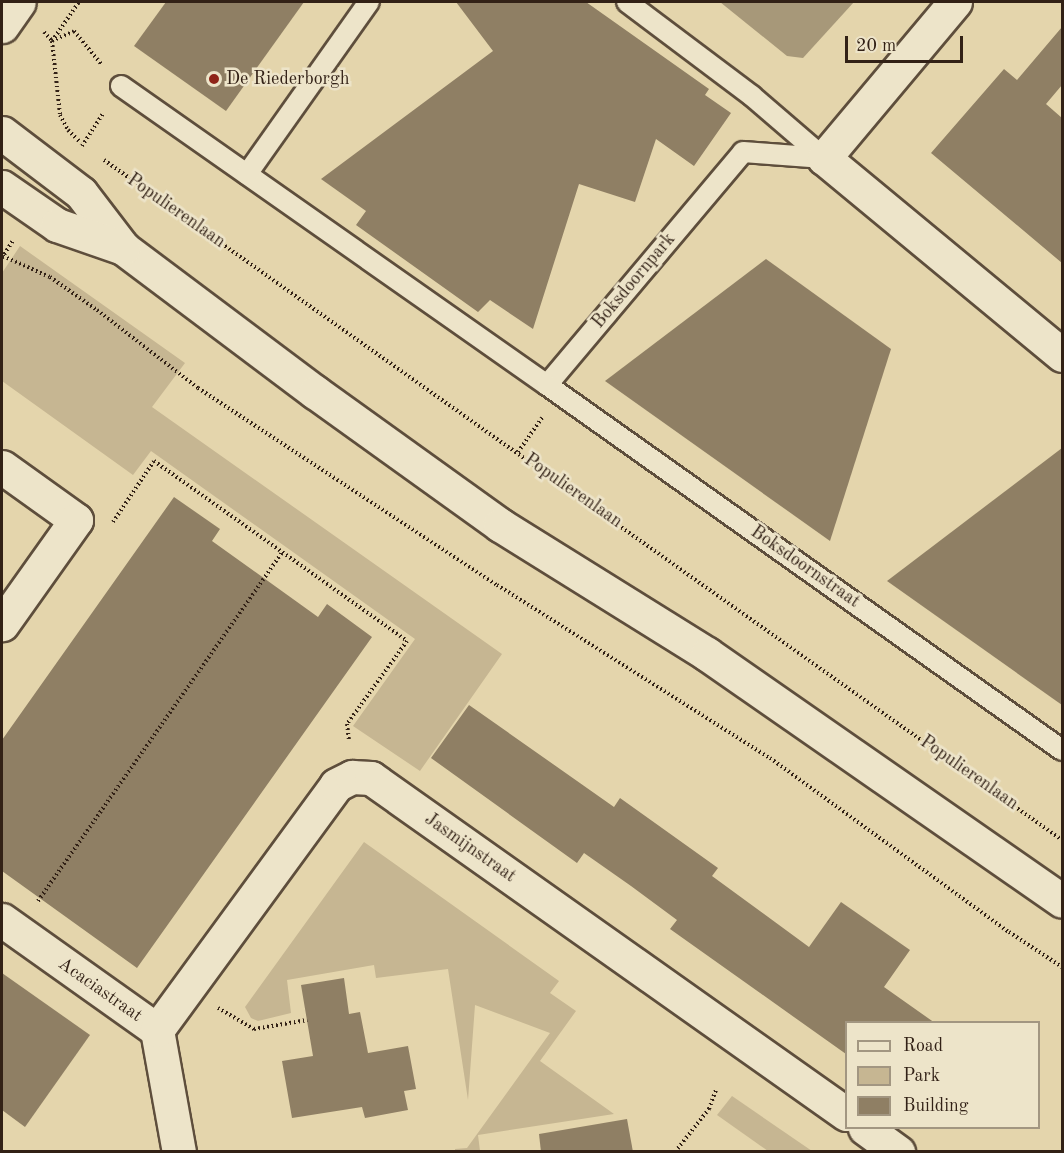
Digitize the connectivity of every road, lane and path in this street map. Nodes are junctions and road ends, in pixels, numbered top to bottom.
1 (19, 2) edge
2 (79, 2) edge
3 (369, 2) edge
4 (627, 2) edge
5 (955, 2) edge
6 (2, 26) edge
7 (121, 86) dead end
8 (2, 133) edge
9 (92, 152) dead end
10 (824, 158) junction
11 (102, 159) dead end
12 (247, 174) junction
13 (2, 187) edge
14 (123, 248) junction
15 (3, 256) edge
16 (1062, 355) edge
17 (554, 389) junction
18 (518, 452) junction
19 (2, 467) edge
20 (76, 520) junction
21 (282, 552) junction
22 (5, 613) edge
23 (1062, 750) edge
24 (352, 777) junction
25 (1062, 840) edge
26 (1062, 901) edge
27 (9, 926) edge
28 (1062, 967) edge
29 (183, 993) junction
30 (307, 1020) dead end
31 (157, 1030) junction
32 (716, 1090) dead end
33 (845, 1113) edge
34 (866, 1129) edge
35 (179, 1152) edge
36 (675, 1152) edge
37 (898, 1152) edge

1 - 6 street
2 - 9 path
3 - 12 lane
4 - 10 lane
5 - 10 street
7 - 12 lane
8 - 14 street
10 - 16 street
10 - 17 lane, Boksdoornpark
11 - 18 path, Populierenlaan
12 - 17 lane
13 - 14 street
14 - 26 street
15 - 28 path
17 - 18 path
17 - 23 lane, Boksdoornstraat
18 - 25 path, Populierenlaan
19 - 20 street
20 - 21 path
20 - 22 street
21 - 24 path
21 - 27 path
24 - 29 street
24 - 33 street, Jasmijnstraat
27 - 31 street, Acaciastraat
29 - 30 path
29 - 31 street
31 - 35 street, Acaciastraat
32 - 36 path
34 - 37 street

